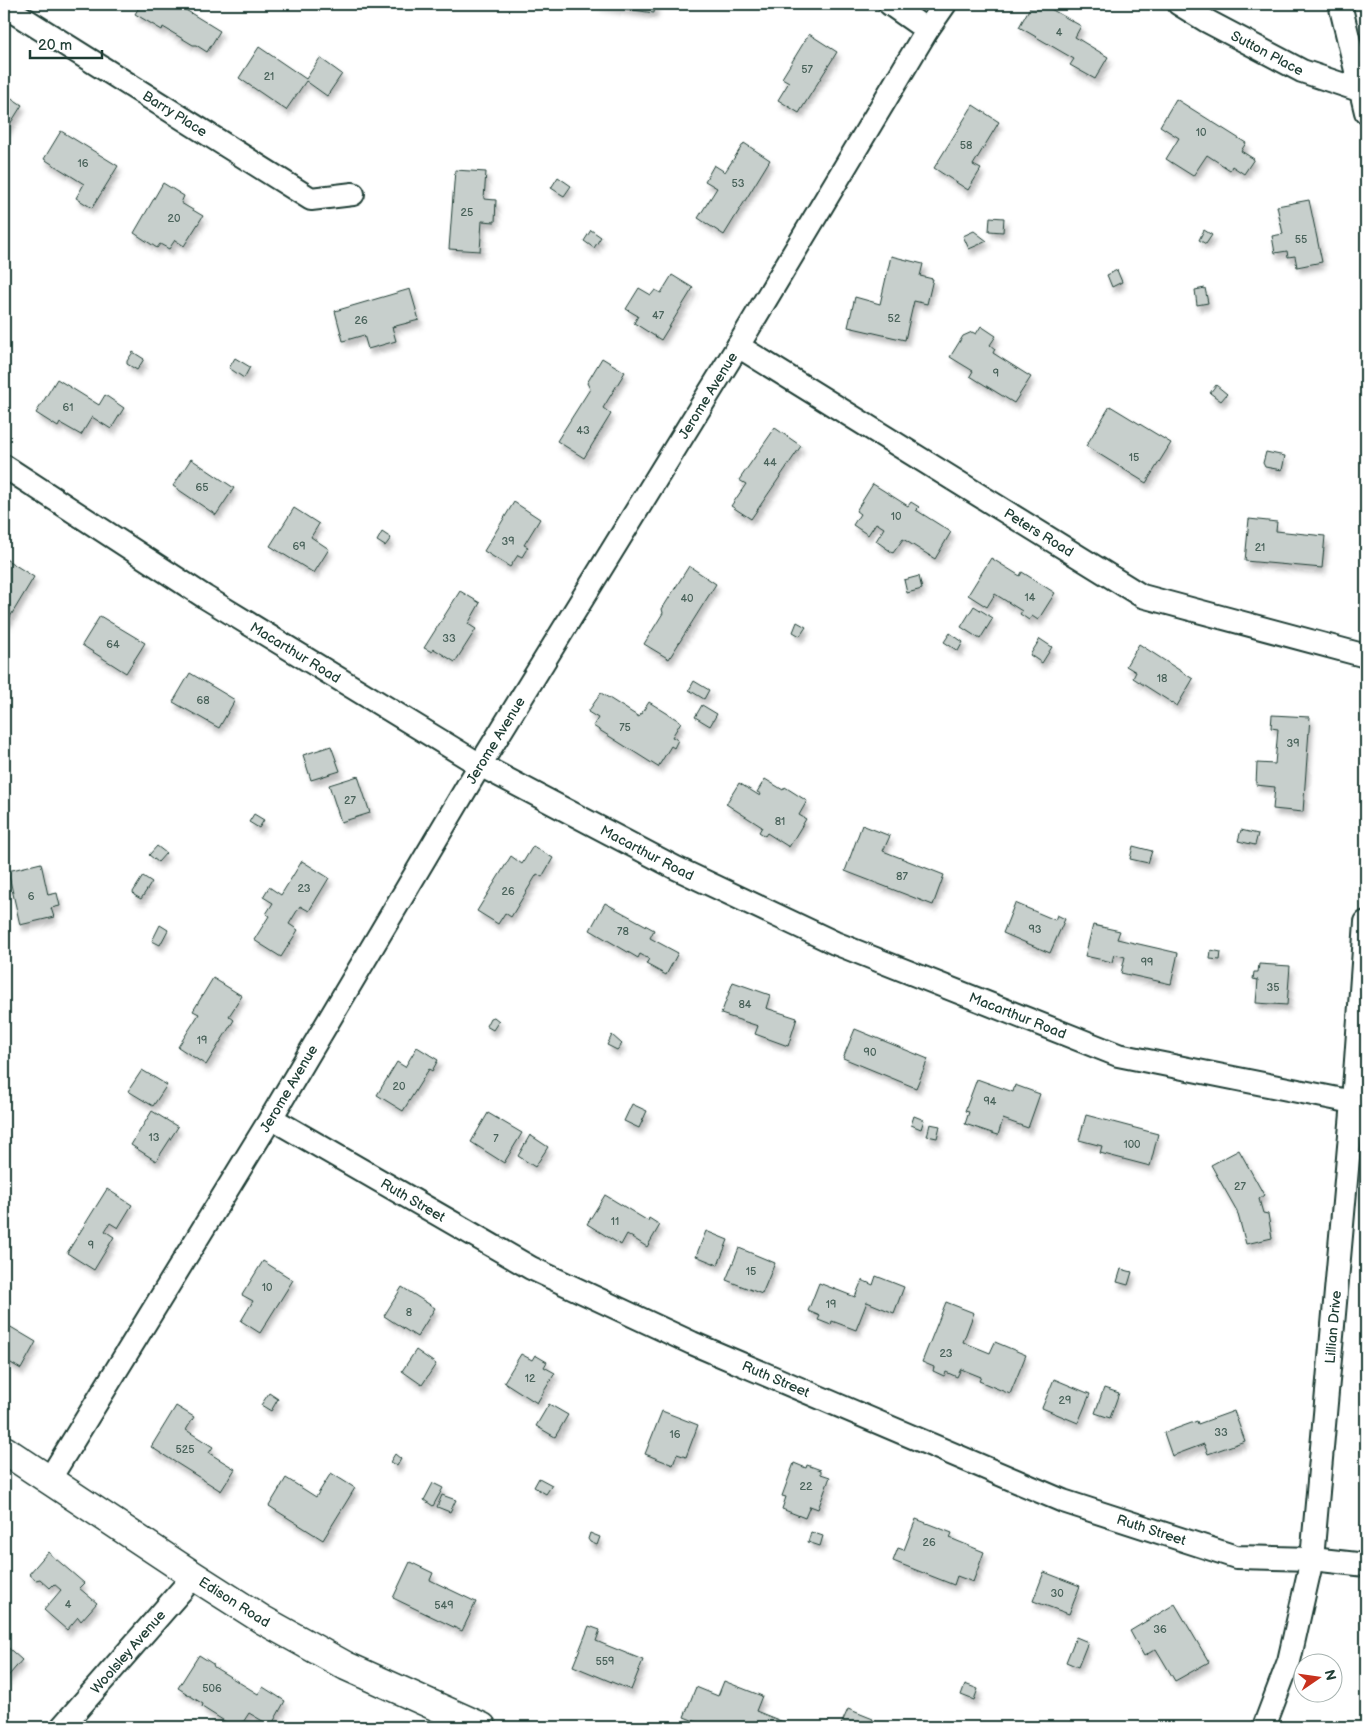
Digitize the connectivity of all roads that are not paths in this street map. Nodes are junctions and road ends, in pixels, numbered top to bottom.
1 (890, 4) edge
2 (945, 4) edge
3 (1179, 4) edge
4 (1340, 4) edge
5 (4, 6) edge
6 (928, 30) junction
7 (1364, 101) edge
8 (353, 194) dead end
9 (738, 346) junction
10 (4, 466) edge
11 (1366, 656) edge
12 (480, 765) junction
13 (1366, 922) edge
14 (1353, 1102) junction
15 (271, 1118) junction
16 (4, 1450) edge
17 (49, 1480) junction
18 (1312, 1559) junction
19 (1366, 1565) edge
20 (194, 1576) junction
21 (62, 1727) edge
22 (482, 1727) edge
23 (1264, 1727) edge

1 - 6 street
2 - 6 street, Jerome Avenue
3 - 7 street, Sutton Place
4 - 7 street
5 - 8 street, Barry Place
6 - 9 street, Jerome Avenue
9 - 11 street, Peters Road
9 - 12 street, Jerome Avenue
10 - 12 street, Macarthur Road
12 - 14 street, Macarthur Road
12 - 15 street, Jerome Avenue
13 - 14 street, Lillian Drive
14 - 18 street, Lillian Drive
15 - 17 street, Jerome Avenue
15 - 18 street, Ruth Street
16 - 17 street, Edison Road
17 - 20 street, Edison Road
18 - 19 street, Ruth Street
18 - 23 street, Lillian Drive
20 - 21 street, Woolsley Avenue
20 - 22 street, Edison Road

